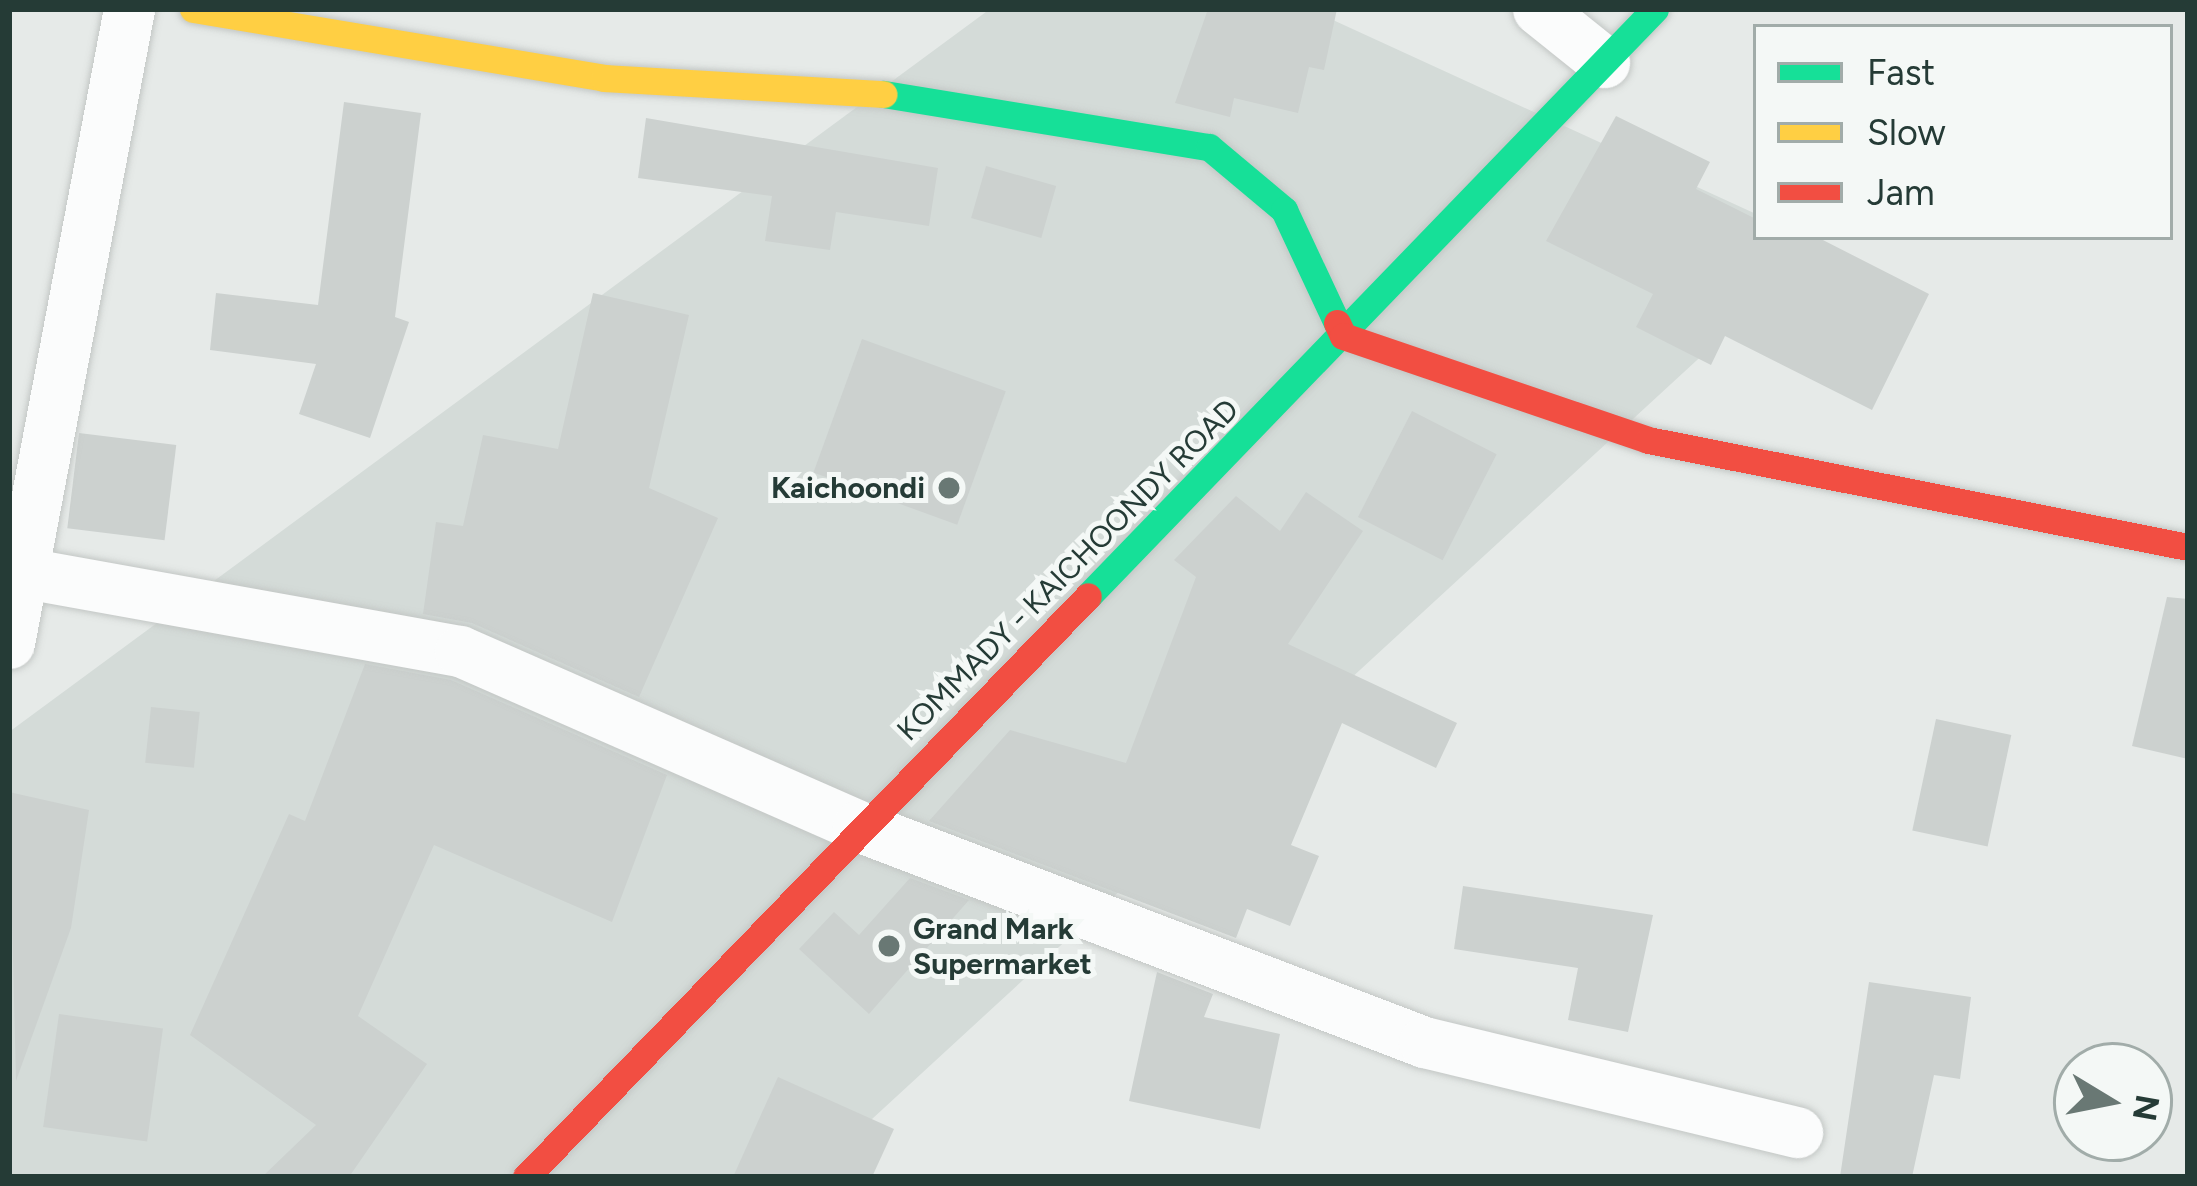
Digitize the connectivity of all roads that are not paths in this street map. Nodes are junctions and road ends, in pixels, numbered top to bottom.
1 (129, 9) edge
2 (194, 9) edge
3 (1538, 9) edge
4 (1655, 9) edge
5 (1604, 62) junction
6 (1343, 336) junction
7 (2188, 547) edge
8 (17, 572) edge
9 (9, 643) edge
10 (858, 826) junction
11 (1797, 1132) dead end
12 (526, 1177) edge

1 - 8 street
2 - 6 street
3 - 5 street
4 - 5 street, KOMMADY - KAICHOONDY ROAD
5 - 6 street, KOMMADY - KAICHOONDY ROAD
6 - 7 street
6 - 10 street, KOMMADY - KAICHOONDY ROAD
8 - 9 street
8 - 10 street
10 - 11 street
10 - 12 street, KOMMADY - KAICHOONDY ROAD

